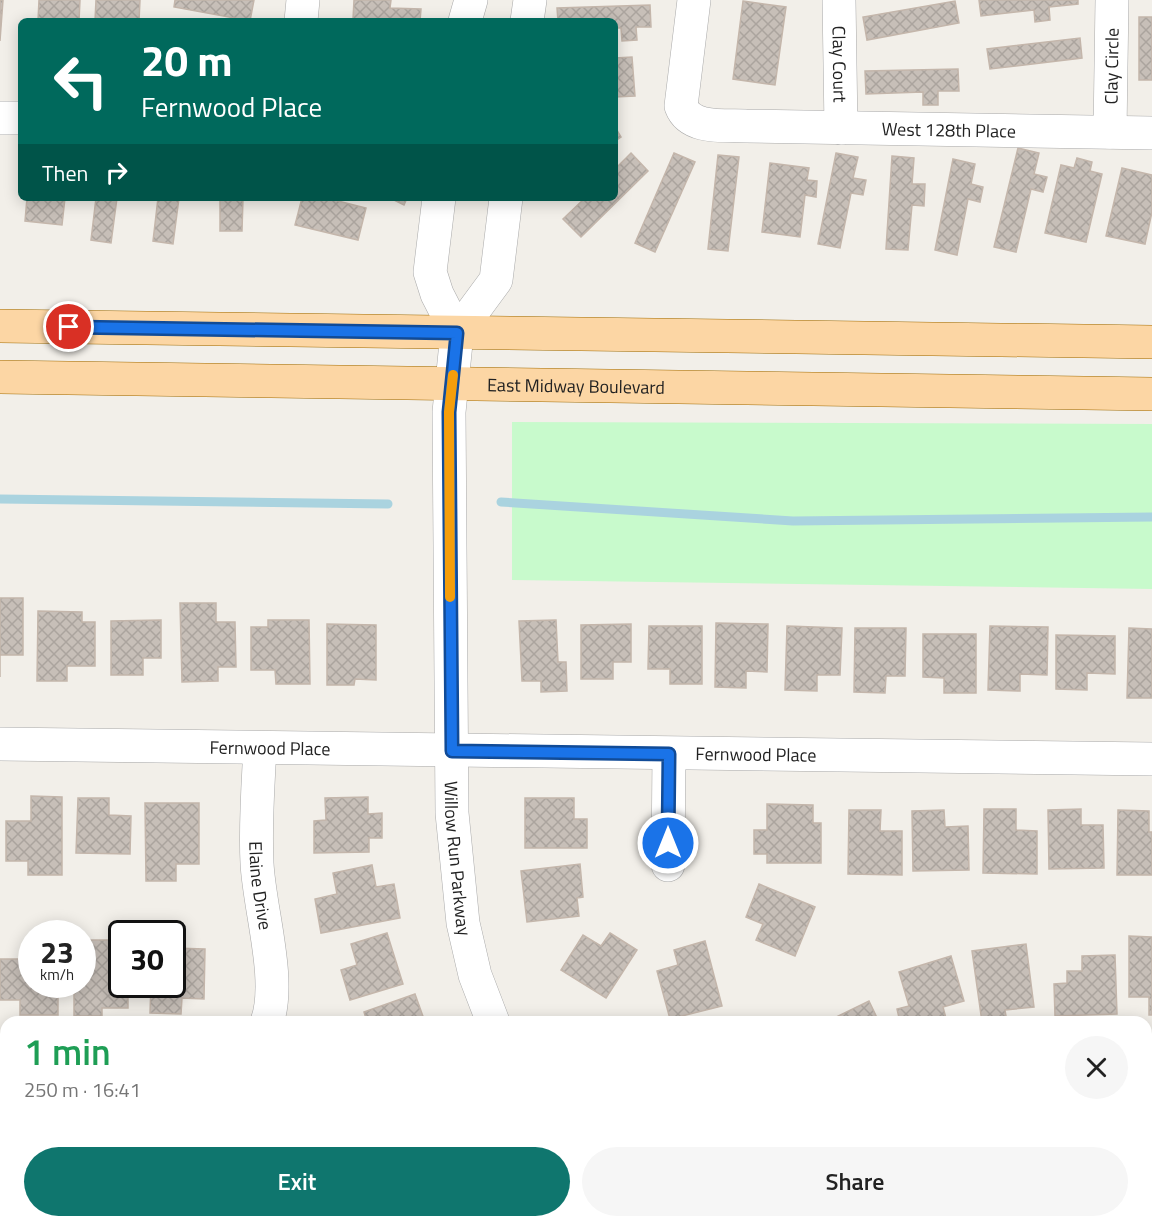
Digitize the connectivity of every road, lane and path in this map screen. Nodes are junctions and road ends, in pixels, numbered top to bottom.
1 (303, 0) edge
2 (471, 0) edge
3 (530, 0) edge
4 (694, 0) edge
5 (839, 0) edge
6 (1112, 0) edge
7 (301, 18) edge
8 (466, 18) edge
9 (527, 18) edge
10 (0, 118) edge
11 (18, 118) edge
12 (841, 128) junction
13 (1110, 132) junction
14 (1152, 133) edge
15 (439, 201) edge
16 (506, 201) edge
17 (0, 326) edge
18 (457, 333) junction
19 (1152, 342) edge
20 (0, 377) edge
21 (452, 384) junction
22 (1152, 394) edge
23 (0, 744) edge
24 (260, 748) junction
25 (452, 751) junction
26 (669, 754) junction
27 (1152, 759) edge
28 (668, 865) dead end
29 (269, 1016) edge
30 (491, 1016) edge

1 - 7 street
2 - 8 street
3 - 9 street
4 - 12 street, West 128th Place
5 - 12 street, Clay Court
6 - 13 street, Clay Circle
10 - 11 street
12 - 13 street, West 128th Place
13 - 14 street, West 128th Place
15 - 18 street
16 - 18 street
17 - 18 main road
18 - 19 main road
18 - 21 street, Willow Run Parkway
20 - 21 main road, East Midway Boulevard
21 - 22 main road, East Midway Boulevard
21 - 25 street, Willow Run Parkway
23 - 24 street, Fernwood Place
24 - 25 street, Fernwood Place
24 - 29 street, Elaine Drive
25 - 26 street, Fernwood Place
25 - 30 street, Willow Run Parkway
26 - 27 street, Fernwood Place
26 - 28 street

